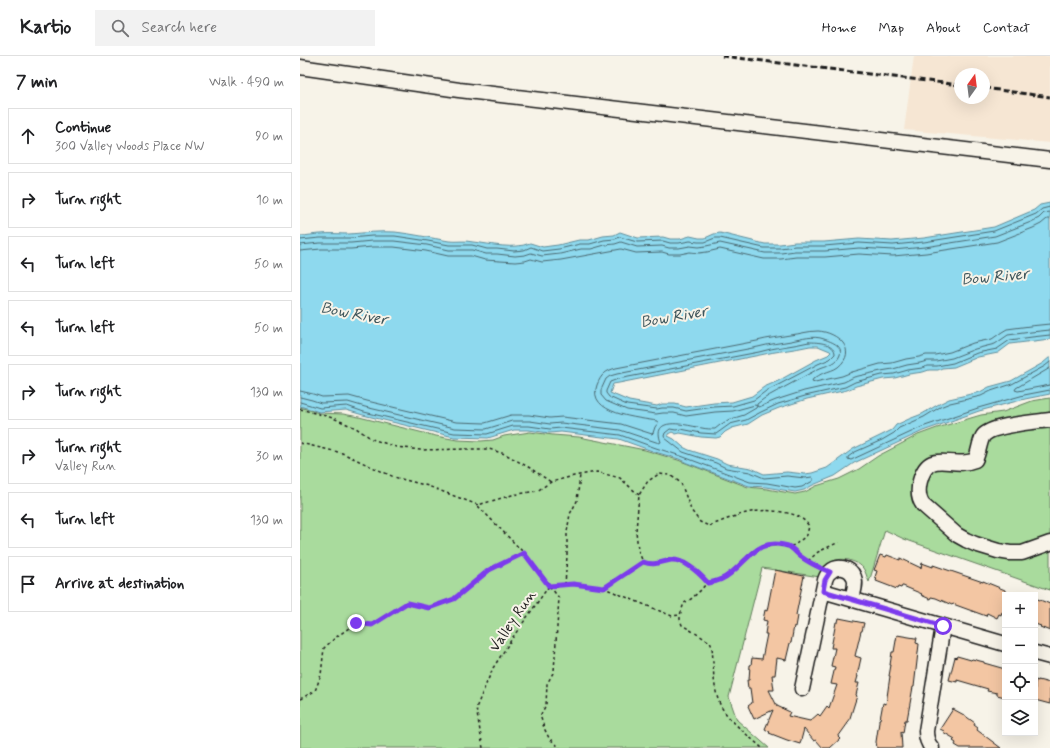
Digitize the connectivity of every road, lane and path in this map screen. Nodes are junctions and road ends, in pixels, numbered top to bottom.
1 (300, 67) edge
2 (1050, 160) edge
3 (300, 409) edge
4 (1050, 420) edge
5 (300, 443) edge
6 (580, 475) junction
7 (551, 482) junction
8 (639, 495) junction
9 (478, 505) junction
10 (839, 542) dead end
11 (1050, 543) edge
12 (790, 547) junction
13 (524, 553) junction
14 (808, 561) junction
15 (643, 562) junction
16 (830, 572) junction
17 (708, 583) junction
18 (565, 585) junction
19 (549, 586) junction
20 (604, 588) junction
21 (823, 591) junction
22 (852, 599) junction
23 (680, 615) junction
24 (943, 626) junction
25 (1002, 643) edge
26 (1038, 654) edge
27 (1050, 657) edge
28 (802, 689) dead end
29 (300, 700) edge
30 (483, 748) edge
31 (560, 748) edge
32 (762, 748) edge
33 (932, 748) edge

1 - 2 street
3 - 7 path
4 - 11 street
5 - 9 path
6 - 7 path
6 - 8 path
6 - 18 path
7 - 9 path
8 - 12 path
8 - 15 path
9 - 13 path, Valley Run
10 - 14 path
12 - 14 path
12 - 17 path
13 - 19 path, Valley Run
13 - 29 path
14 - 16 path
15 - 17 path
15 - 20 path
16 - 21 street
16 - 22 street
17 - 23 path
18 - 19 path
18 - 20 path
19 - 30 path, Valley Run
19 - 31 path
20 - 23 path
21 - 22 street
21 - 28 street
22 - 24 street
23 - 32 path
24 - 25 street
24 - 33 street
26 - 27 street

